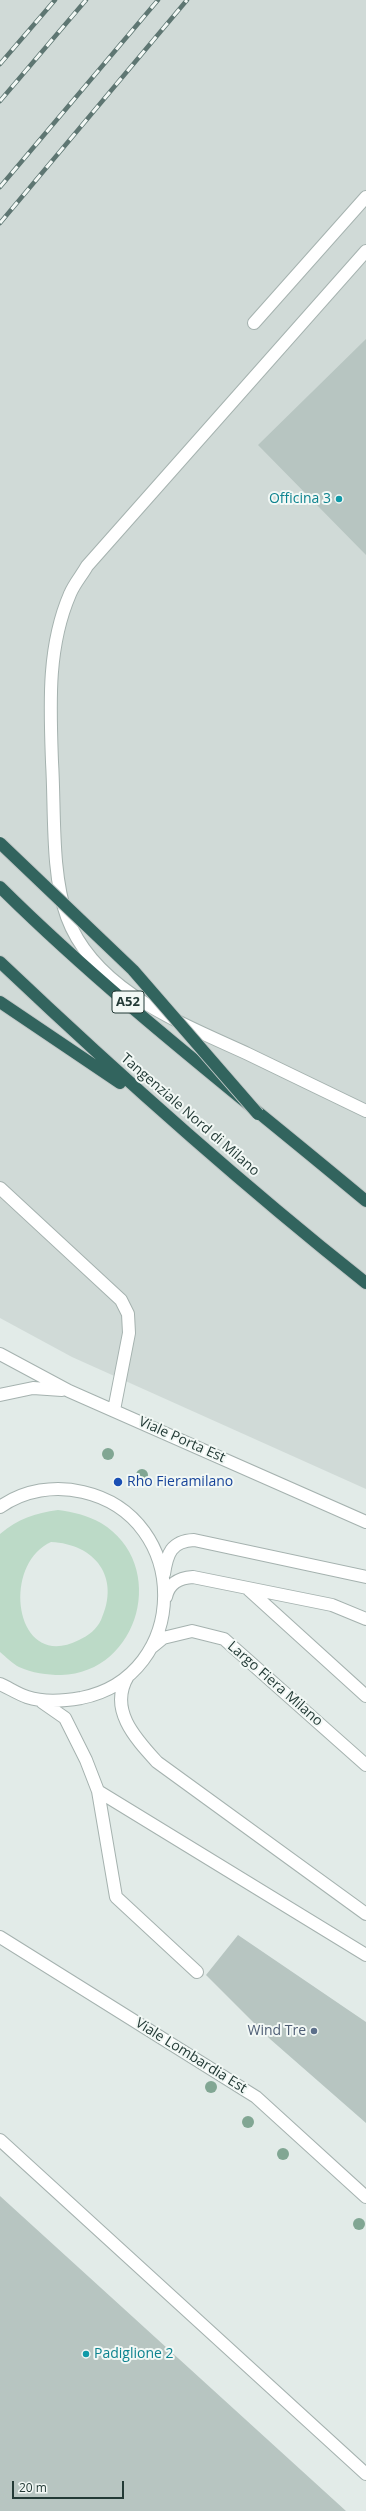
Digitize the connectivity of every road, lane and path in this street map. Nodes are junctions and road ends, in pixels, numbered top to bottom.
1 (366, 197) edge
2 (366, 251) edge
3 (254, 323) dead end
4 (0, 843) edge
5 (0, 887) edge
6 (0, 962) edge
7 (0, 1002) edge
8 (156, 1107) junction
9 (366, 1111) edge
10 (258, 1114) junction
11 (0, 1188) edge
12 (366, 1201) edge
13 (366, 1283) edge
14 (2, 1357) edge
15 (69, 1391) junction
16 (0, 1395) edge
17 (114, 1410) junction
18 (31, 1491) junction
19 (0, 1497) edge
20 (0, 1507) edge
21 (366, 1522) edge
22 (164, 1576) junction
23 (366, 1577) edge
24 (248, 1589) junction
25 (166, 1600) junction
26 (366, 1619) edge
27 (152, 1648) junction
28 (128, 1676) junction
29 (0, 1684) edge
30 (366, 1696) edge
31 (28, 1697) junction
32 (366, 1765) edge
33 (98, 1791) junction
34 (366, 1914) edge
35 (0, 1937) edge
36 (366, 1955) edge
37 (197, 1972) dead end
38 (0, 2140) edge
39 (366, 2197) edge
40 (366, 2474) edge

1 - 3 street
2 - 9 street
4 - 10 highway, bridge
5 - 10 highway, A52, bridge
6 - 8 highway, Tangenziale Nord di Milano
7 - 8 highway
8 - 13 highway, Tangenziale Nord di Milano
10 - 12 highway, A52
11 - 17 street
14 - 15 street, Viale Porta Est
15 - 16 street
15 - 17 street, Viale Porta Est
17 - 21 street, Viale Porta Est
18 - 19 street
18 - 20 street
18 - 22 street
22 - 23 street
22 - 25 street
24 - 25 street
24 - 26 street
24 - 30 street
25 - 27 street
27 - 28 street
27 - 32 street, Largo Fiera Milano
28 - 31 street
28 - 34 street
29 - 31 street
31 - 33 street
33 - 36 street
33 - 37 street
35 - 39 street, Viale Lombardia Est
38 - 40 street

